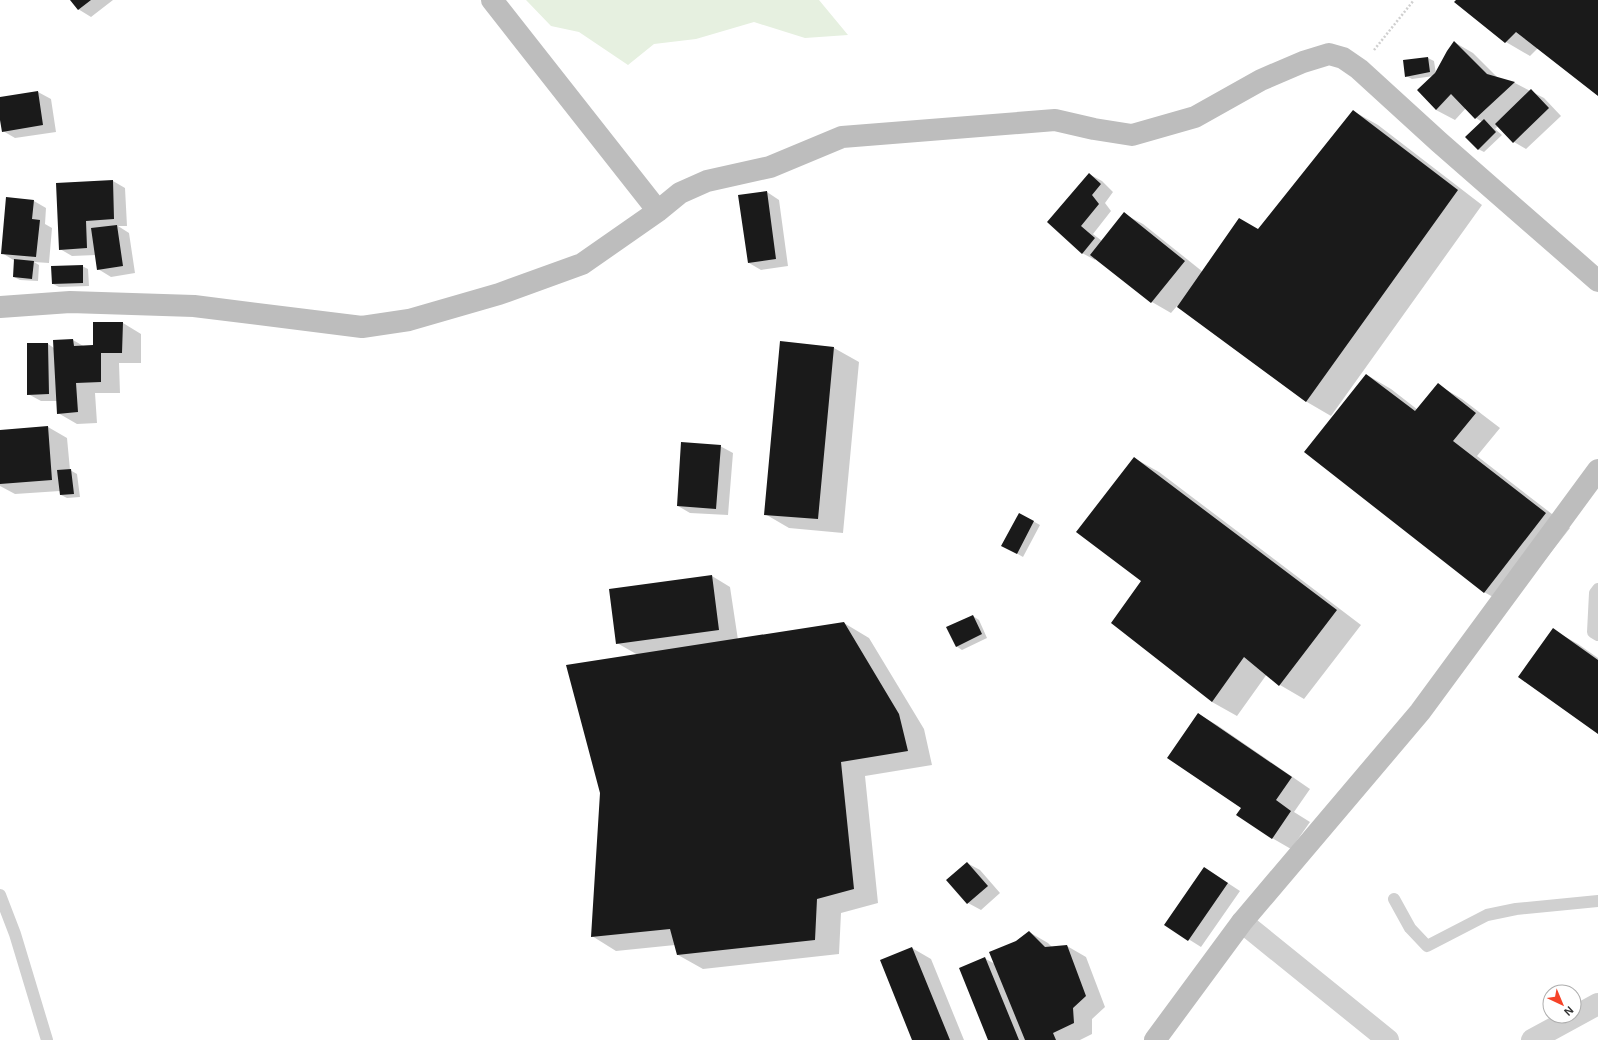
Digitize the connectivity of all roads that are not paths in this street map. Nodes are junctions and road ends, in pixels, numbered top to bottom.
1 (492, 0) edge
2 (658, 211) junction
3 (1598, 280) edge
4 (0, 307) edge
5 (1598, 470) edge
6 (1598, 589) edge
7 (1598, 635) edge
8 (0, 895) edge
9 (1394, 899) dead end
10 (1598, 901) edge
11 (1242, 922) junction
12 (1598, 1004) edge
13 (47, 1040) edge
14 (1155, 1040) edge
15 (1388, 1040) edge
16 (1532, 1040) edge

1 - 2 street
2 - 3 street
2 - 4 street
5 - 11 street
6 - 7 lane
8 - 13 lane
9 - 10 lane
11 - 14 street
11 - 15 street
12 - 16 street

